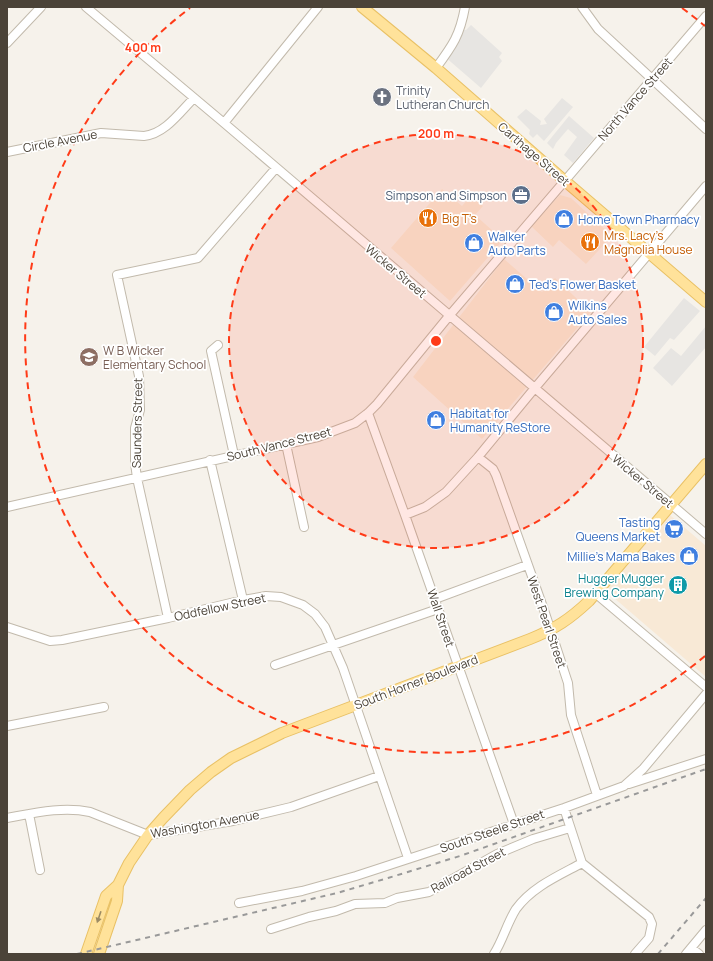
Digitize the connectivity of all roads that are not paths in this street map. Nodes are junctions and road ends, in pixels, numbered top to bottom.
1 (41, 7) edge
2 (86, 7) edge
3 (318, 7) edge
4 (362, 7) edge
5 (465, 7) edge
6 (582, 7) edge
7 (706, 16) edge
8 (7, 43) edge
9 (436, 68) junction
10 (653, 78) junction
11 (194, 98) junction
12 (224, 123) junction
13 (706, 129) edge
14 (7, 152) edge
15 (276, 168) junction
16 (565, 181) junction
17 (706, 186) edge
18 (649, 253) junction
19 (706, 302) edge
20 (449, 316) junction
21 (218, 345) dead end
22 (534, 389) junction
23 (368, 413) junction
24 (286, 444) junction
25 (234, 455) junction
26 (478, 457) junction
27 (210, 460) junction
28 (706, 464) edge
29 (137, 478) junction
30 (671, 505) junction
31 (7, 507) edge
32 (405, 515) junction
33 (304, 527) dead end
34 (706, 534) edge
35 (528, 565) junction
36 (595, 593) junction
37 (435, 599) junction
38 (243, 600) junction
39 (438, 610) junction
40 (168, 618) junction
41 (7, 627) edge
42 (551, 630) junction
43 (333, 646) junction
44 (275, 665) dead end
45 (458, 666) junction
46 (706, 686) edge
47 (706, 694) edge
48 (355, 705) junction
49 (104, 707) dead end
50 (7, 726) edge
51 (706, 759) edge
52 (379, 776) junction
53 (624, 786) junction
54 (597, 795) junction
55 (564, 808) junction
56 (29, 814) junction
57 (7, 818) edge
58 (514, 824) junction
59 (570, 828) junction
60 (148, 835) junction
61 (408, 858) junction
62 (582, 863) junction
63 (40, 870) dead end
64 (118, 885) junction
65 (239, 903) dead end
66 (271, 929) dead end
67 (706, 930) edge
68 (689, 951) edge
69 (86, 954) edge
70 (99, 954) edge
71 (494, 954) edge
72 (635, 954) edge
73 (699, 954) edge

1 - 8 street
2 - 11 street, Wicker Street
3 - 12 street
4 - 9 main road, Carthage Street
5 - 9 street
6 - 10 street
7 - 10 street, North Vance Street
9 - 16 main road, Carthage Street
10 - 13 street
10 - 16 street, North Vance Street
11 - 12 street, Wicker Street
11 - 14 street, Circle Avenue
12 - 15 street, Wicker Street
15 - 20 street, Wicker Street
15 - 29 street, Saunders Street
16 - 18 main road, Carthage Street
16 - 20 street, South Vance Street
17 - 18 street
18 - 19 main road, Carthage Street
18 - 22 street
20 - 22 street, Wicker Street
20 - 23 street, South Vance Street
21 - 25 street
22 - 26 street
22 - 30 street, Wicker Street
23 - 24 street, South Vance Street
23 - 32 street, Wall Street
24 - 25 street, South Vance Street
24 - 33 street
25 - 27 street, South Vance Street
26 - 32 street
26 - 35 street, West Pearl Street
27 - 29 street, South Vance Street
27 - 38 street
28 - 30 main road, South Horner Boulevard
29 - 31 street, South Vance Street
29 - 40 street, Saunders Street
30 - 34 street, Wicker Street
30 - 36 main road, South Horner Boulevard
32 - 37 street, Wall Street
35 - 37 street
35 - 42 street, West Pearl Street
36 - 42 main road, South Horner Boulevard
36 - 46 street
37 - 39 street, Wall Street
38 - 40 street, Oddfellow Street
38 - 43 street, Oddfellow Street
39 - 43 street
39 - 45 street, Wall Street
40 - 41 street, Oddfellow Street
42 - 45 main road, South Horner Boulevard
42 - 54 street, West Pearl Street
43 - 44 street
43 - 48 street, Oddfellow Street
45 - 48 main road, South Horner Boulevard
45 - 58 street, Wall Street
47 - 53 street, South Steele Street
48 - 52 street, Oddfellow Street
48 - 60 main road, South Horner Boulevard
49 - 50 street
51 - 53 street
52 - 60 street, Washington Avenue
52 - 61 street, Oddfellow Street
53 - 54 street, South Steele Street
54 - 55 street, South Steele Street
55 - 58 street, South Steele Street
55 - 59 street
56 - 57 street, Washington Avenue
56 - 60 street, Washington Avenue
56 - 63 street
58 - 61 street, South Steele Street
59 - 62 street
59 - 66 street, Railroad Street
60 - 64 main road, South Horner Boulevard
61 - 65 street, South Steele Street
62 - 71 street
62 - 72 street
64 -> 69 main road, South Horner Boulevard
64 - 70 main road, South Horner Boulevard
67 - 68 street
68 - 73 street

